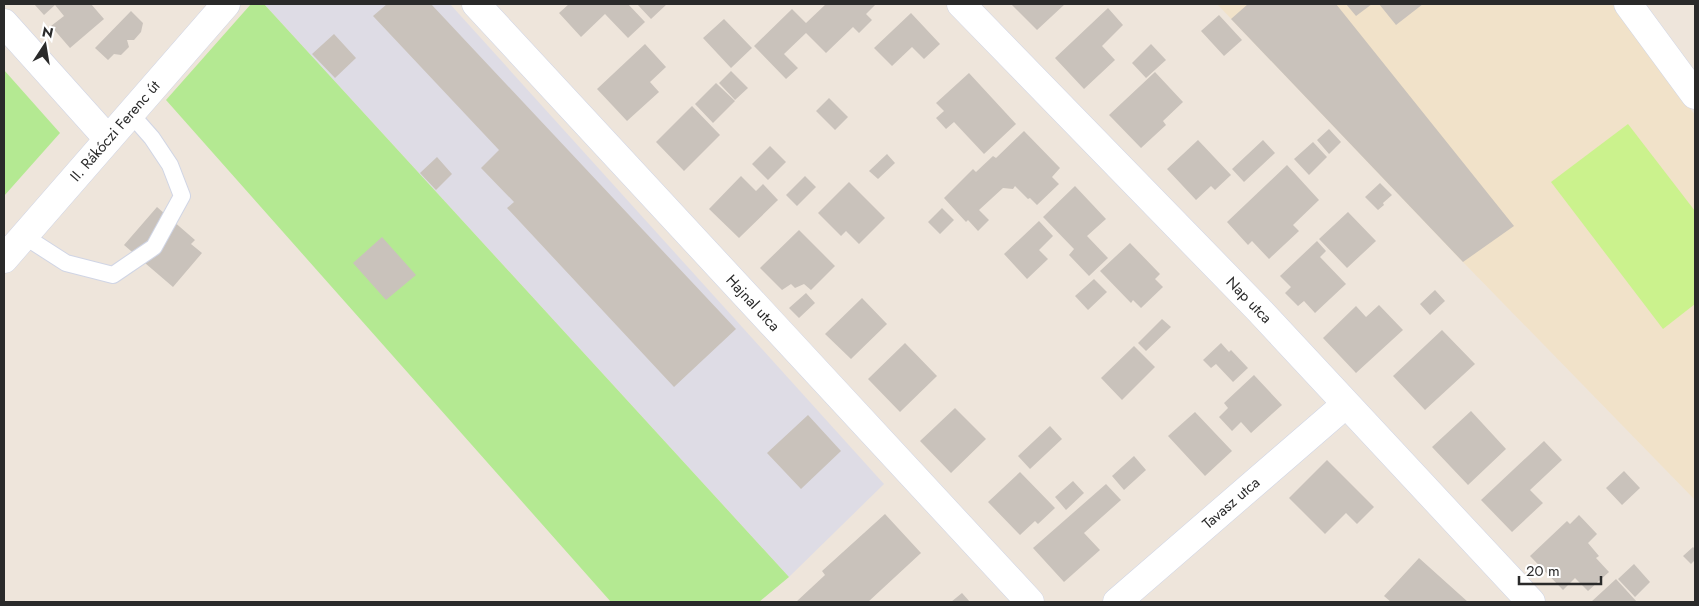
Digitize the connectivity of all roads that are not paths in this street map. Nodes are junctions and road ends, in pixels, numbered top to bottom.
1 (226, 4) edge
2 (476, 4) edge
3 (961, 4) edge
4 (1628, 4) edge
5 (4, 23) edge
6 (1695, 95) edge
7 (130, 113) junction
8 (108, 139) junction
9 (24, 236) junction
10 (4, 259) edge
11 (1346, 404) junction
12 (1030, 602) edge
13 (1117, 602) edge
14 (1531, 602) edge

1 - 7 street, II. Rákóczi Ferenc út
2 - 12 street, Hajnal utca
3 - 11 street, Nap utca
4 - 6 street
5 - 8 street
7 - 8 street, II. Rákóczi Ferenc út
7 - 9 lane
8 - 9 street, II. Rákóczi Ferenc út
9 - 10 street, II. Rákóczi Ferenc út
11 - 13 street, Tavasz utca
11 - 14 street, Nap utca

